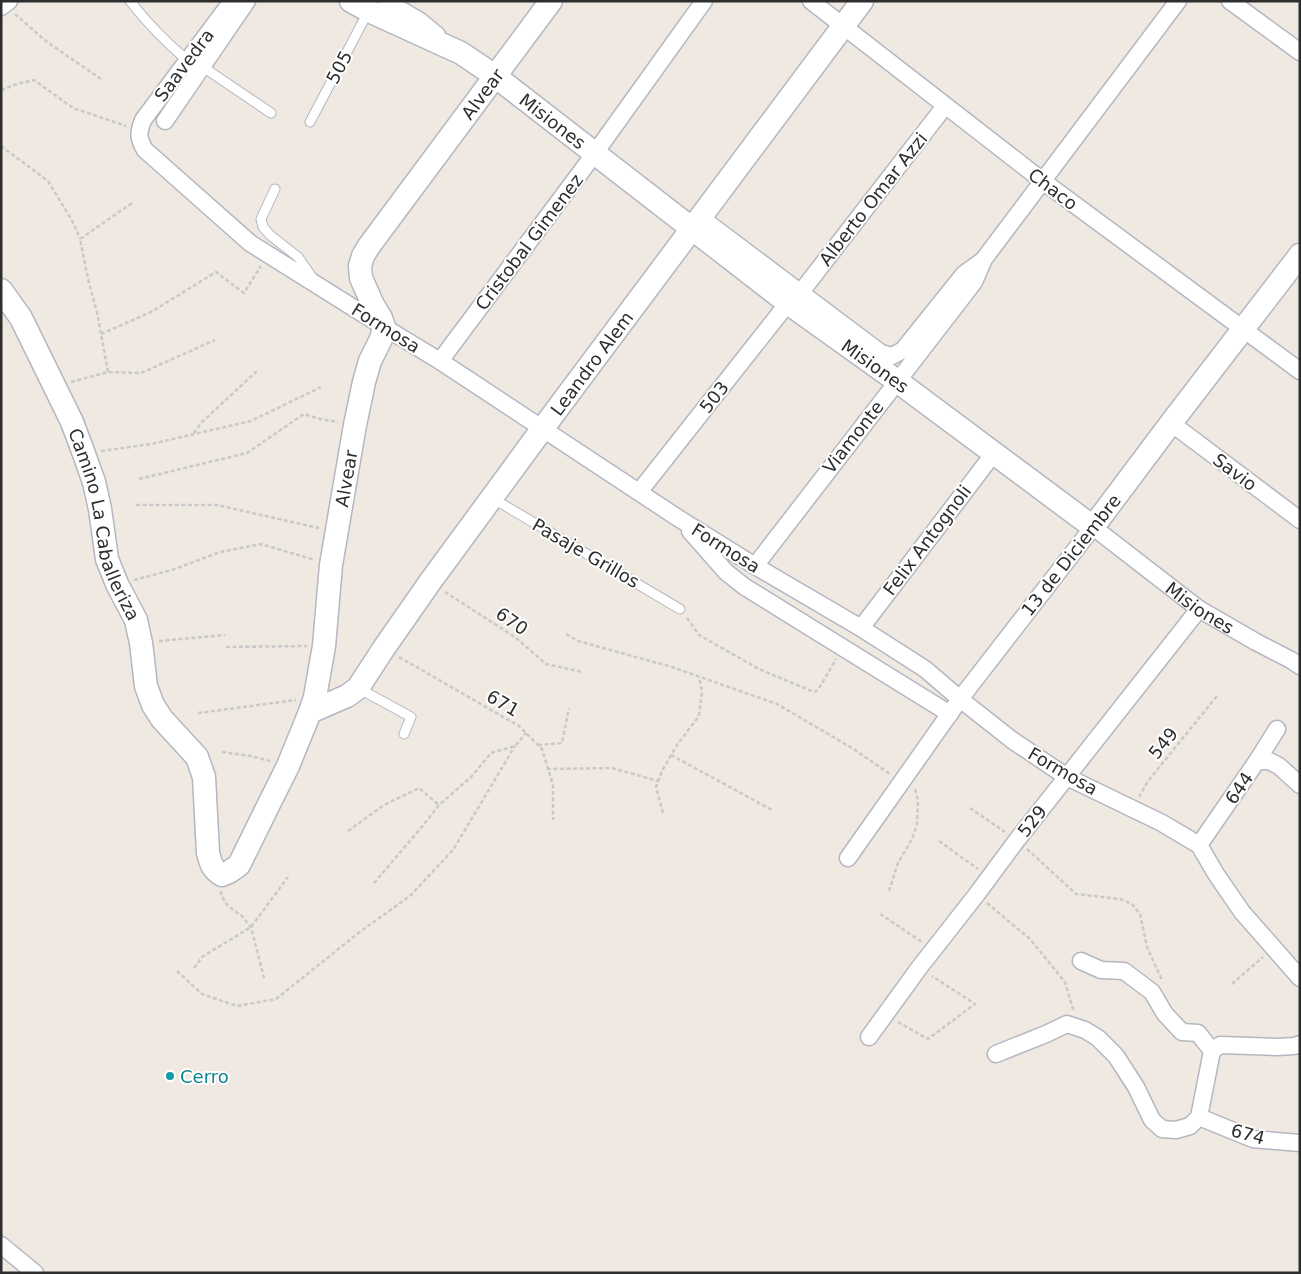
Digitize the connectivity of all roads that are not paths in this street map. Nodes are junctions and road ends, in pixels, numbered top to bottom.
1 (130, 1) edge
2 (232, 1) edge
3 (247, 1) edge
4 (551, 1) edge
5 (704, 1) edge
6 (811, 1) edge
7 (862, 1) edge
8 (1178, 1) edge
9 (1230, 1) edge
10 (369, 5) edge
11 (844, 26) junction
12 (1300, 52) edge
13 (195, 64) junction
14 (495, 76) junction
15 (945, 106) junction
16 (271, 113) dead end
17 (165, 121) dead end
18 (310, 122) dead end
19 (139, 130) joint
20 (595, 153) junction
21 (1044, 182) junction
22 (275, 190) dead end
23 (696, 222) junction
24 (1300, 255) edge
25 (984, 259) junction
26 (317, 284) junction
27 (1, 290) edge
28 (795, 297) junction
29 (384, 328) junction
30 (1243, 329) junction
31 (892, 356) joint
32 (440, 361) junction
33 (1300, 371) edge
34 (897, 381) junction
35 (1171, 423) junction
36 (543, 428) junction
37 (994, 453) junction
38 (639, 492) junction
39 (492, 498) junction
40 (678, 518) junction
41 (1300, 520) edge
42 (1094, 527) junction
43 (755, 566) junction
44 (1199, 608) junction
45 (680, 609) road end
46 (861, 628) junction
47 (1300, 666) edge
48 (358, 688) junction
49 (960, 699) junction
50 (313, 704) junction
51 (950, 714) junction
52 (1277, 729) dead end
53 (404, 734) dead end
54 (1257, 761) junction
55 (1067, 777) junction
56 (1300, 784) edge
57 (1199, 845) junction
58 (848, 858) dead end
59 (222, 875) joint
60 (1081, 960) dead end
61 (1300, 978) edge
62 (869, 1037) dead end
63 (1300, 1044) edge
64 (1212, 1051) junction
65 (996, 1054) dead end
66 (1199, 1117) junction
67 (1300, 1143) edge
68 (1, 1245) edge
69 (35, 1273) edge

1 - 13 lane
2 - 13 street, Saavedra
3 - 13 street
4 - 14 street, Alvear
5 - 20 street, Cristobal Gimenez
6 - 11 street, Chaco
7 - 11 street, Leandro Alem
8 - 21 street, Viamonte
9 - 12 street
10 - 14 street, Misiones
10 - 18 lane, 505
11 - 15 street, Chaco
11 - 23 street, Leandro Alem
13 - 16 lane
13 - 17 street
13 - 19 street, Saavedra
14 - 20 street, Misiones
14 - 29 street, Alvear
15 - 21 street, Chaco
15 - 28 street, Alberto Omar Azzi
19 - 26 street, Formosa
20 - 23 street, Misiones
20 - 32 street, Cristobal Gimenez
21 - 25 street, Viamonte
21 - 30 street, Chaco
22 - 26 lane
23 - 28 street, Misiones
23 - 36 street, Leandro Alem
24 - 30 street, 13 de Diciembre
25 - 31 street, Viamonte
25 - 34 street, Viamonte
26 - 29 street, Formosa
27 - 59 street, Camino La Caballeriza
28 - 31 street, Misiones
28 - 34 street, Misiones
28 - 38 street, 503
29 - 32 street, Formosa
29 - 50 street, Alvear
30 - 33 street, Chaco
30 - 35 street, 13 de Diciembre
32 - 36 street, Formosa
34 - 37 street, Misiones
34 - 43 street, Viamonte
35 - 41 street, Savio
35 - 42 street, 13 de Diciembre
36 - 38 street, Formosa
36 - 39 street, Leandro Alem
37 - 42 street, Misiones
37 - 46 street, Felix Antognoli
38 - 40 street, Formosa
39 - 45 lane, Pasaje Grillos
39 - 48 street, Leandro Alem
40 - 43 street, Formosa
40 - 51 street
42 - 44 street, Misiones
42 - 49 street, 13 de Diciembre
43 - 46 street, Formosa
44 - 47 street, Misiones
44 - 55 street, 529
46 - 49 street, Formosa
48 - 50 street, Leandro Alem
48 - 53 lane
49 - 51 street, 13 de Diciembre
49 - 55 street, Formosa
50 - 59 street, Alvear
51 - 58 street, 13 de Diciembre
52 - 54 street, 644
54 - 56 street
54 - 57 street, 644
55 - 57 street, Formosa
55 - 62 street, 529
57 - 61 street
60 - 64 street
63 - 64 street
64 - 66 street
65 - 66 street
66 - 67 street, 674
68 - 69 street

